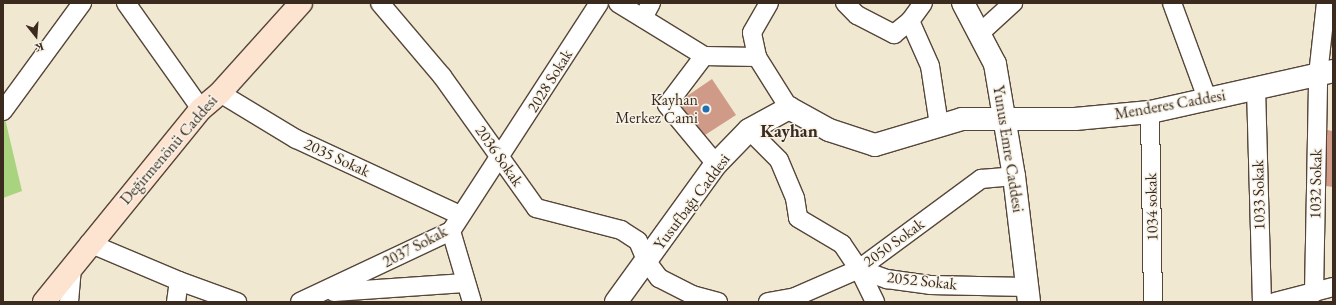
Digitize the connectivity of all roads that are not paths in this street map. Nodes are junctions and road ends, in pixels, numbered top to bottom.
1 (82, 3) edge
2 (126, 3) edge
3 (301, 3) edge
4 (380, 3) edge
5 (599, 3) edge
6 (618, 3) edge
7 (769, 3) edge
8 (845, 3) edge
9 (923, 3) edge
10 (963, 3) edge
11 (1013, 3) edge
12 (1172, 3) edge
13 (1326, 3) edge
14 (647, 11) edge
15 (910, 21) junction
16 (980, 33) junction
17 (704, 56) junction
18 (757, 57) junction
19 (1326, 73) edge
20 (1256, 88) junction
21 (220, 93) junction
22 (1208, 101) junction
23 (789, 108) junction
24 (201, 109) junction
25 (3, 110) edge
26 (1150, 112) junction
27 (1005, 120) junction
28 (939, 126) junction
29 (750, 130) junction
30 (500, 158) junction
31 (716, 164) junction
32 (1014, 176) junction
33 (460, 215) junction
34 (451, 231) junction
35 (90, 243) junction
36 (647, 262) junction
37 (72, 265) junction
38 (859, 268) junction
39 (179, 281) junction
40 (464, 283) junction
41 (1333, 287) edge
42 (323, 293) junction
43 (1314, 293) junction
44 (408, 294) edge
45 (1028, 295) edge
46 (710, 301) edge
47 (44, 302) edge
48 (68, 302) edge
49 (176, 302) edge
50 (237, 302) edge
51 (300, 302) edge
52 (472, 302) edge
53 (616, 302) edge
54 (768, 302) edge
55 (875, 302) edge
56 (1153, 302) edge
57 (1262, 302) edge
58 (1275, 302) edge

1 - 25 street
2 - 24 street
3 - 21 main road, Değirmenönü Caddesi
4 - 30 street, 2036 Sokak
5 - 30 street, 2028 Sokak
6 - 14 street
7 - 18 street
8 - 15 street
9 - 15 street
10 - 16 street, Yunus Emre Caddesi
11 - 16 street
12 - 22 street
13 - 19 street, 1032 Sokak
14 - 17 street
15 - 28 street
16 - 27 street, Yunus Emre Caddesi
17 - 18 street
17 - 31 street
18 - 23 street
19 - 20 street, Menderes Caddesi
19 - 43 street, 1032 Sokak
20 - 22 street, Menderes Caddesi
20 - 57 street, 1033 Sokak
21 - 24 main road, Değirmenönü Caddesi
21 - 33 street, 2035 Sokak
22 - 26 street, Menderes Caddesi
23 - 28 street
23 - 29 street, Yusufbağı Caddesi
24 - 35 main road, Değirmenönü Caddesi
26 - 27 street, Menderes Caddesi
26 - 56 street, 1034 sokak
27 - 28 street
27 - 32 street, Yunus Emre Caddesi
29 - 31 street, Yusufbağı Caddesi
29 - 38 street
30 - 33 street, 2037 Sokak
30 - 36 street, 2036 Sokak
31 - 36 street, Yusufbağı Caddesi
32 - 38 street, 2050 Sokak
32 - 45 street, Yunus Emre Caddesi
33 - 34 street, 2037 Sokak
34 - 40 street
34 - 42 street, 2037 Sokak
35 - 37 main road, Değirmenönü Caddesi
35 - 39 street
36 - 46 street
36 - 53 street, Yusufbağı Caddesi
37 - 47 main road, Değirmenönü Caddesi
37 - 48 street
38 - 45 street, 2052 Sokak
38 - 54 street, 2050 Sokak
38 - 55 street
39 - 49 street
39 - 50 street
40 - 44 street
40 - 52 street
41 - 43 street
42 - 44 street
42 - 51 street, 2037 Sokak
43 - 58 street

